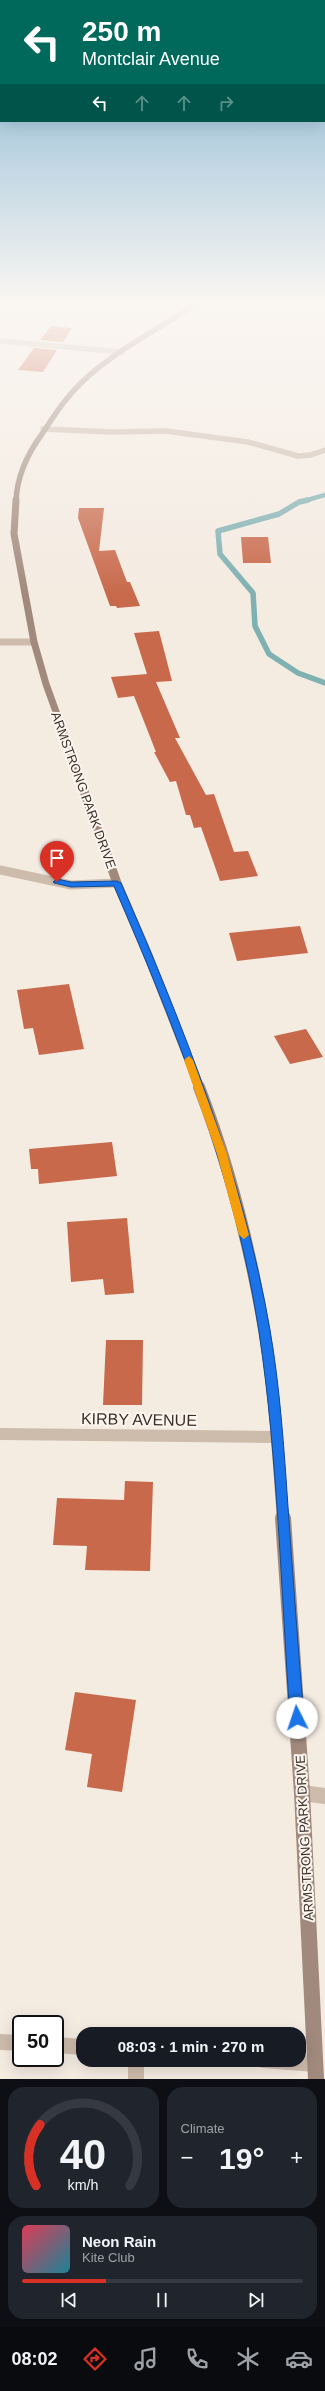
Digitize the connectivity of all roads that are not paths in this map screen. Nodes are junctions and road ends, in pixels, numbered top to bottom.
1 (64, 401) edge
2 (43, 430) junction
3 (325, 450) edge
4 (0, 642) edge
5 (34, 642) junction
6 (0, 870) edge
7 (117, 883) junction
8 (0, 1434) edge
9 (277, 1438) junction
10 (302, 1794) junction
11 (325, 1796) edge
12 (0, 2042) edge
13 (12, 2043) edge
14 (64, 2046) edge
15 (76, 2046) edge
16 (136, 2067) edge
17 (296, 2067) edge
18 (315, 2071) edge
19 (136, 2079) edge

1 - 2 main road, ARMSTRONG PARK DRIVE
2 - 3 street
2 - 5 main road, ARMSTRONG PARK DRIVE
4 - 5 street
5 - 7 main road, ARMSTRONG PARK DRIVE
6 - 7 street
7 - 9 main road, ARMSTRONG PARK DRIVE
8 - 9 street, KIRBY AVENUE
9 - 10 main road, ARMSTRONG PARK DRIVE
10 - 11 street
10 - 18 main road, ARMSTRONG PARK DRIVE
12 - 13 street
14 - 15 street
16 - 19 street
17 - 18 street

